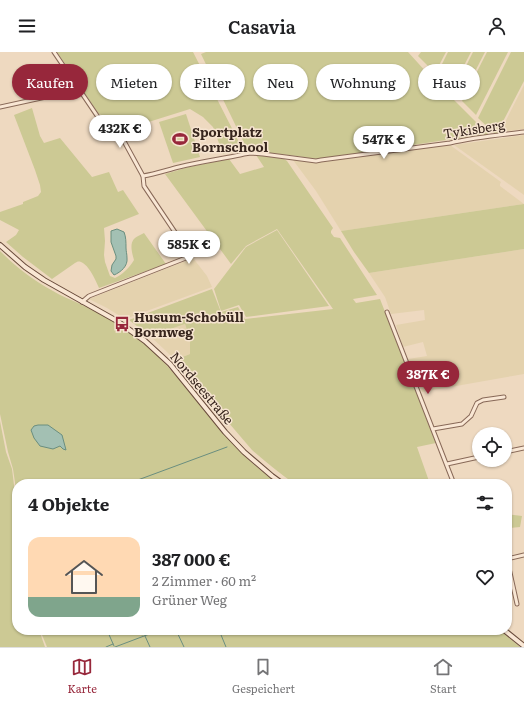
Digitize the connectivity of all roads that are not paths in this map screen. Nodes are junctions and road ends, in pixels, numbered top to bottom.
1 (54, 52) edge
2 (62, 64) edge
3 (32, 100) edge
4 (87, 100) edge
5 (0, 107) edge
6 (524, 132) edge
7 (143, 176) junction
8 (0, 245) edge
9 (82, 302) junction
10 (387, 312) dead end
11 (504, 397) dead end
12 (433, 429) junction
13 (524, 448) edge
14 (512, 451) edge
15 (472, 458) edge
16 (446, 464) junction
17 (276, 479) edge
18 (452, 479) edge
19 (524, 555) edge
20 (512, 558) edge
21 (512, 579) edge
22 (518, 604) dead end
23 (510, 635) edge
24 (524, 646) edge

1 - 2 street
3 - 5 street
4 - 7 street
6 - 7 street, Tykisberg
7 - 9 street
8 - 9 main road, Nordseestraße
9 - 17 main road, Nordseestraße
10 - 12 street
11 - 12 street
12 - 16 street
13 - 14 street
15 - 16 street
16 - 18 street
19 - 20 street
21 - 22 street
23 - 24 main road

